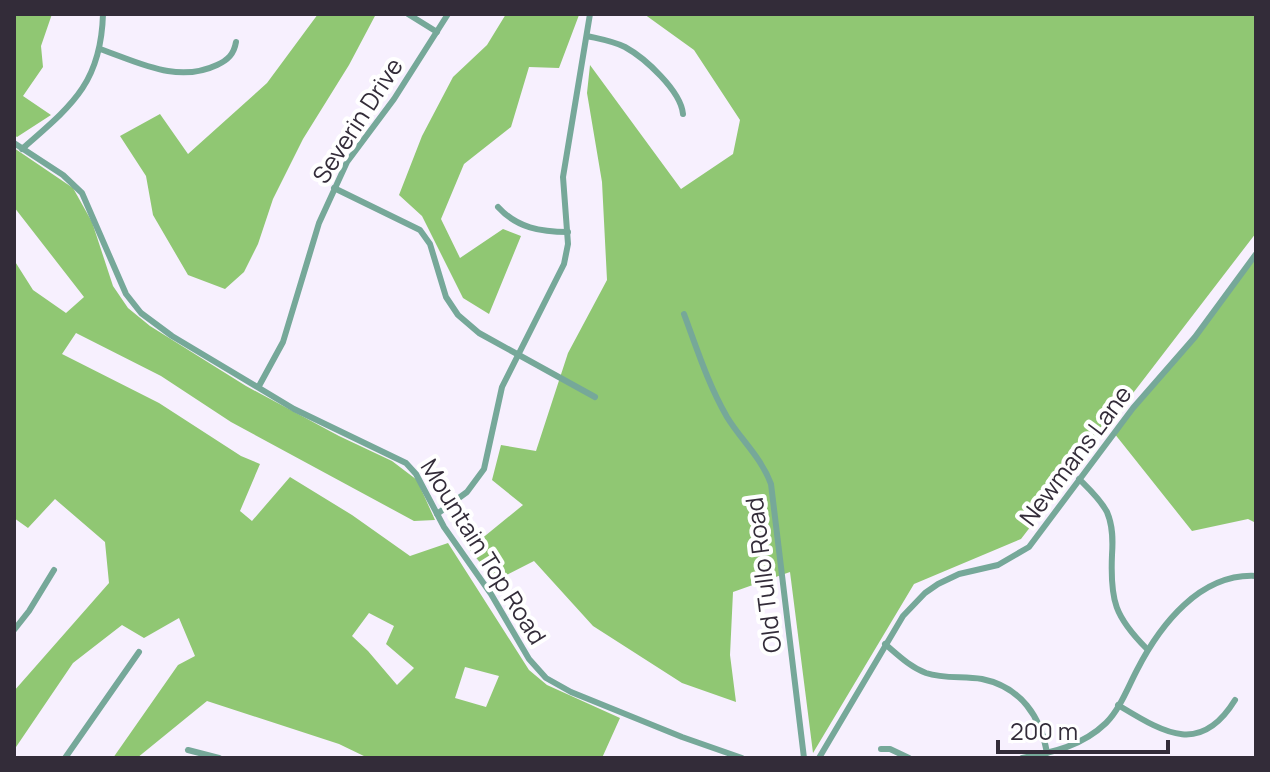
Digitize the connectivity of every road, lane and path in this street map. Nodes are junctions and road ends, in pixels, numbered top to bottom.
1 (103, 14) edge
2 (408, 14) edge
3 (448, 14) edge
4 (590, 14) edge
5 (437, 32) junction
6 (587, 36) junction
7 (236, 42) dead end
8 (100, 49) junction
9 (683, 114) dead end
10 (14, 143) edge
11 (22, 149) junction
12 (334, 188) junction
13 (498, 207) dead end
14 (568, 232) junction
15 (1256, 254) edge
16 (684, 314) dead end
17 (519, 354) junction
18 (259, 386) junction
19 (595, 397) dead end
20 (1079, 479) junction
21 (437, 514) junction
22 (54, 570) dead end
23 (1256, 576) edge
24 (14, 630) edge
25 (885, 644) junction
26 (1147, 649) junction
27 (139, 652) dead end
28 (1235, 700) dead end
29 (1118, 705) junction
30 (881, 749) dead end
31 (188, 750) dead end
32 (1047, 753) junction
33 (65, 758) edge
34 (219, 758) edge
35 (742, 758) edge
36 (804, 758) edge
37 (819, 758) edge
38 (909, 758) edge
39 (1022, 758) edge

1 - 8 street
2 - 5 street
3 - 5 street, Severin Drive
4 - 6 street
5 - 12 street, Severin Drive
6 - 9 street
6 - 14 street
7 - 8 street
8 - 11 street
10 - 11 street, Mountain Top Road
11 - 18 street, Mountain Top Road
12 - 17 street
12 - 18 street, Severin Drive
13 - 14 street
14 - 17 street
15 - 20 street, Newmans Lane
16 - 36 street, Old Tullo Road
17 - 19 street
17 - 21 street
18 - 21 street, Mountain Top Road
20 - 25 street, Newmans Lane
20 - 26 street
21 - 35 street, Mountain Top Road
22 - 24 street
23 - 26 street
25 - 32 street
25 - 37 street, Newmans Lane
26 - 29 street
27 - 33 street
28 - 29 street
29 - 32 street
30 - 38 street
31 - 34 street
32 - 39 street

